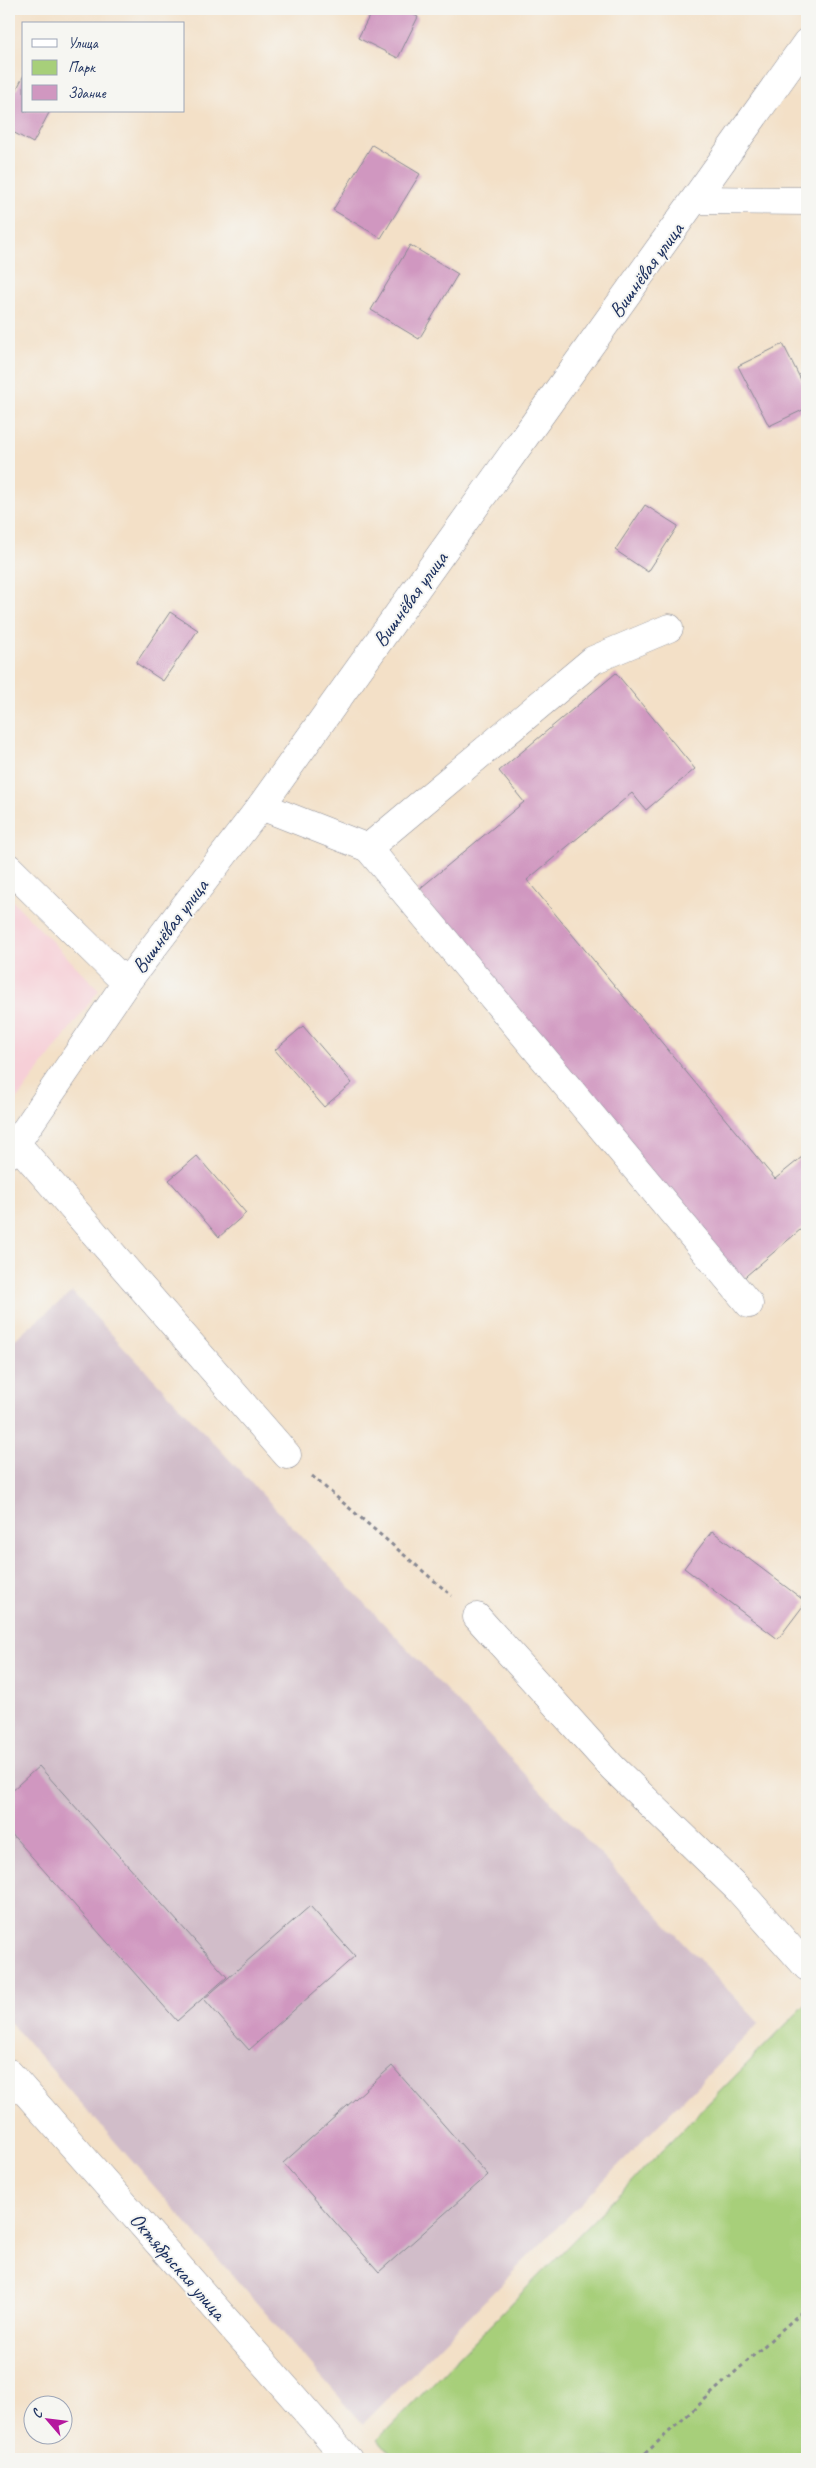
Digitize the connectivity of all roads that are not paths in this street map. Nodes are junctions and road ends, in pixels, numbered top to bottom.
1 (807, 42) edge
2 (696, 200) junction
3 (807, 201) edge
4 (669, 628) dead end
5 (261, 806) junction
6 (368, 848) junction
7 (9, 868) edge
8 (126, 984) junction
9 (12, 1148) edge
10 (748, 1304) dead end
11 (287, 1455) road end
12 (477, 1617) road end
13 (807, 1967) edge
14 (9, 2073) edge
15 (348, 2459) edge

1 - 2 street, Вишнёвая улица
2 - 3 street
2 - 5 street, Вишнёвая улица
4 - 6 street
5 - 6 street
5 - 8 street, Вишнёвая улица
6 - 10 street
7 - 8 street
8 - 9 street, Вишнёвая улица
9 - 11 street
12 - 13 street
14 - 15 street, Октябрьская улица

